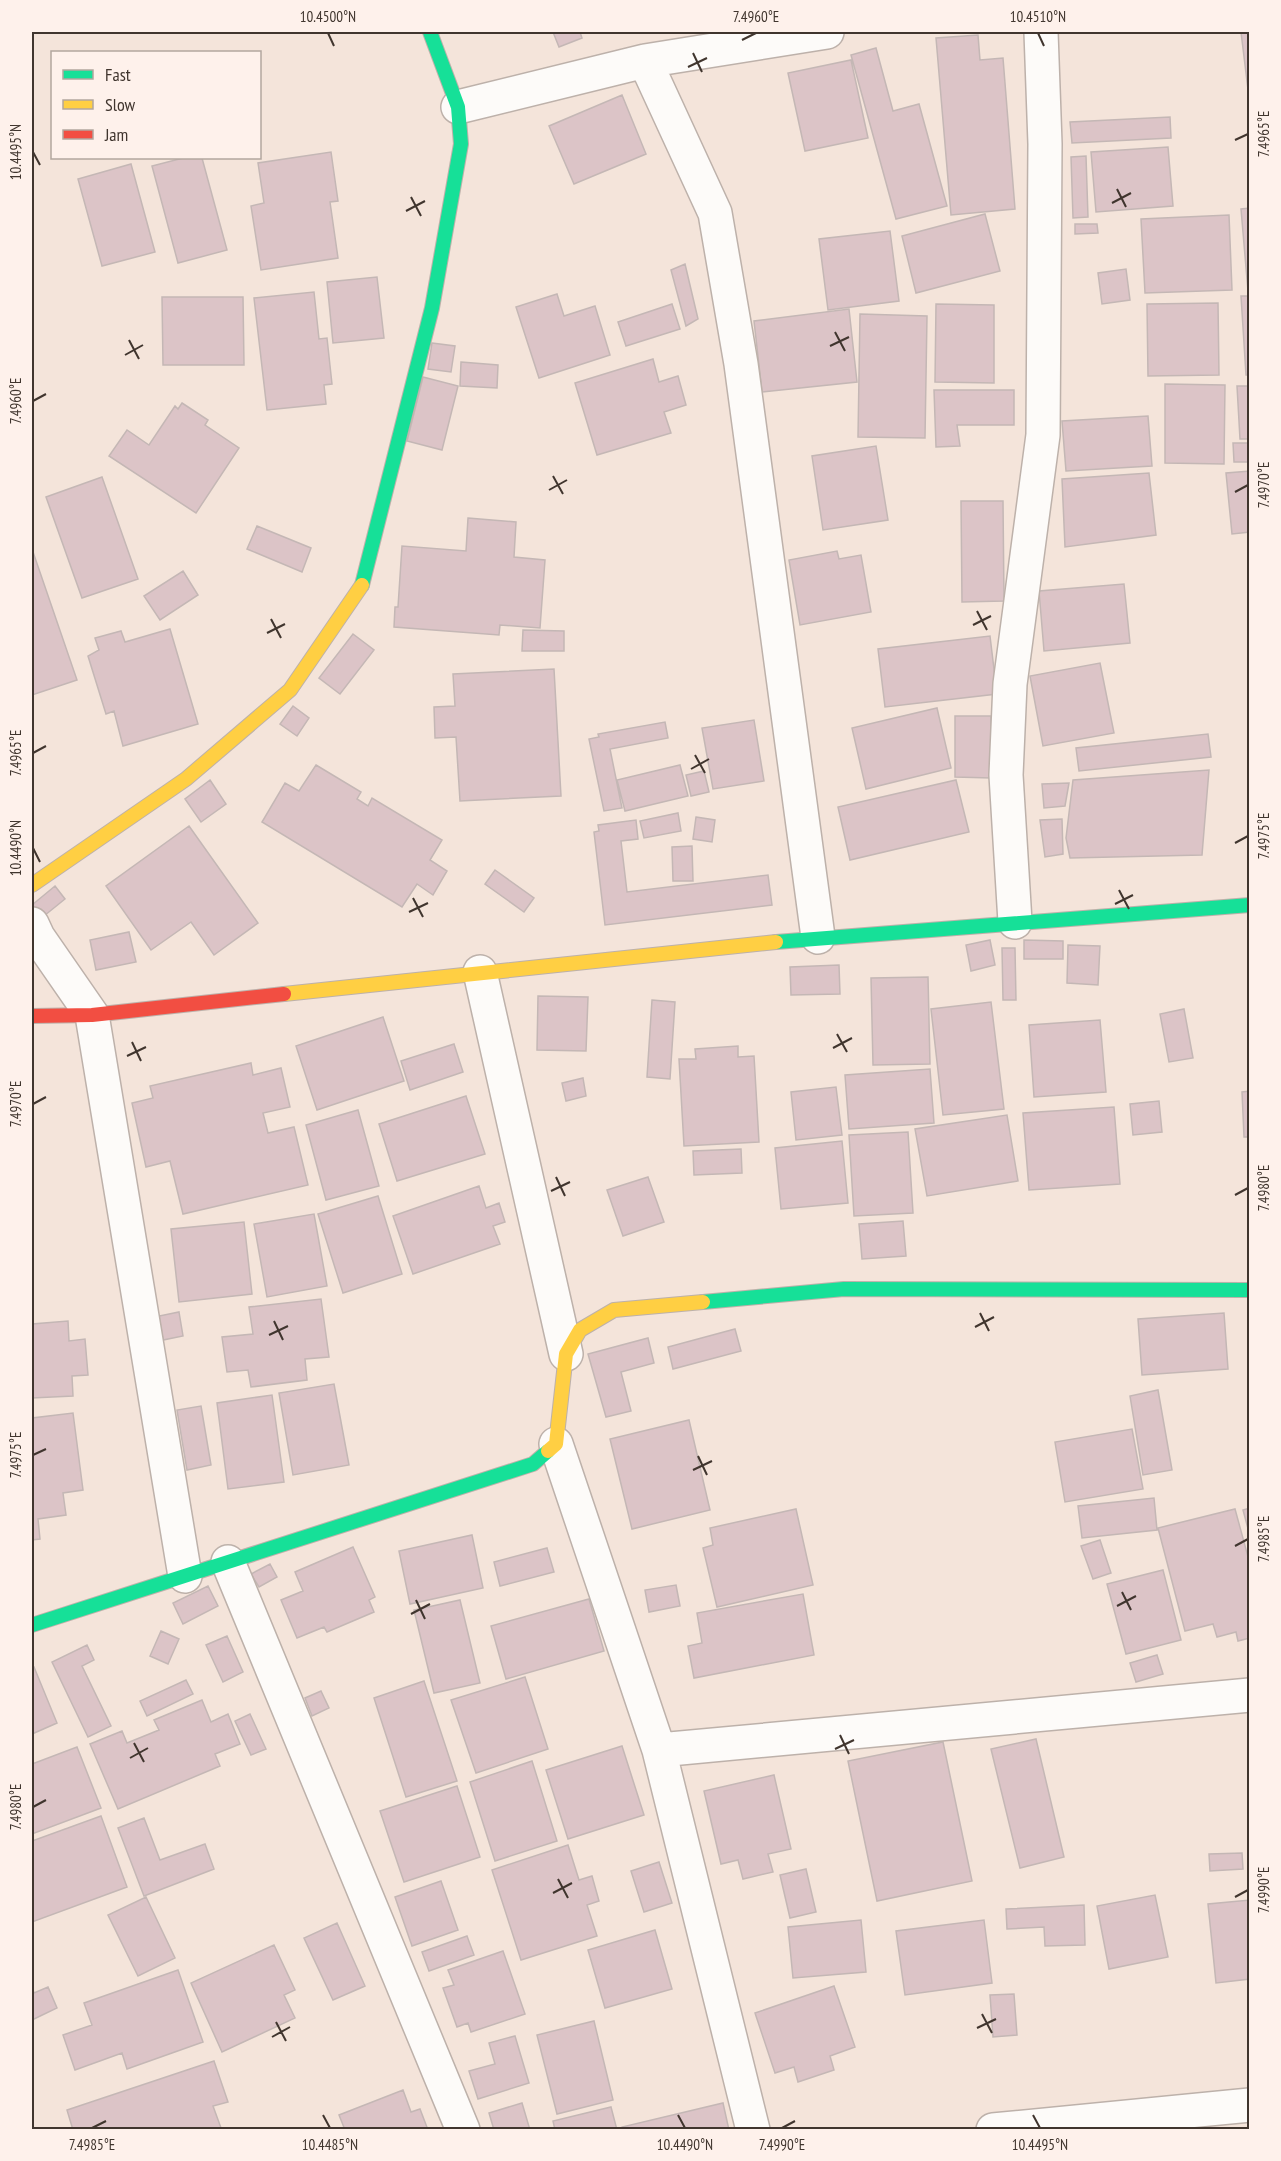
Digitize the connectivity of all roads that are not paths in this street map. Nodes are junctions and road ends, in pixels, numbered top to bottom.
1 (430, 32) edge
2 (827, 32) edge
3 (1041, 32) edge
4 (785, 35) edge
5 (645, 62) junction
6 (458, 107) junction
7 (32, 885) edge
8 (1250, 905) edge
9 (1015, 921) junction
10 (32, 924) edge
11 (818, 937) junction
12 (480, 972) junction
13 (92, 1015) junction
14 (32, 1016) edge
15 (1250, 1290) edge
16 (566, 1354) junction
17 (556, 1444) junction
18 (228, 1562) junction
19 (185, 1575) junction
20 (32, 1625) edge
21 (1250, 1695) edge
22 (659, 1750) junction
23 (1250, 2105) edge
24 (463, 2130) edge
25 (753, 2130) edge
26 (993, 2130) edge

1 - 6 street
2 - 4 street
3 - 9 street
4 - 5 street
5 - 6 street
5 - 11 street
6 - 7 street
8 - 9 street
9 - 11 street
10 - 13 street
11 - 12 street
12 - 13 street
12 - 16 street
13 - 14 street
13 - 19 street
15 - 16 street
16 - 17 street
17 - 18 street
17 - 22 street
18 - 19 street
18 - 24 street
19 - 20 street
21 - 22 street
22 - 25 street
23 - 26 street

